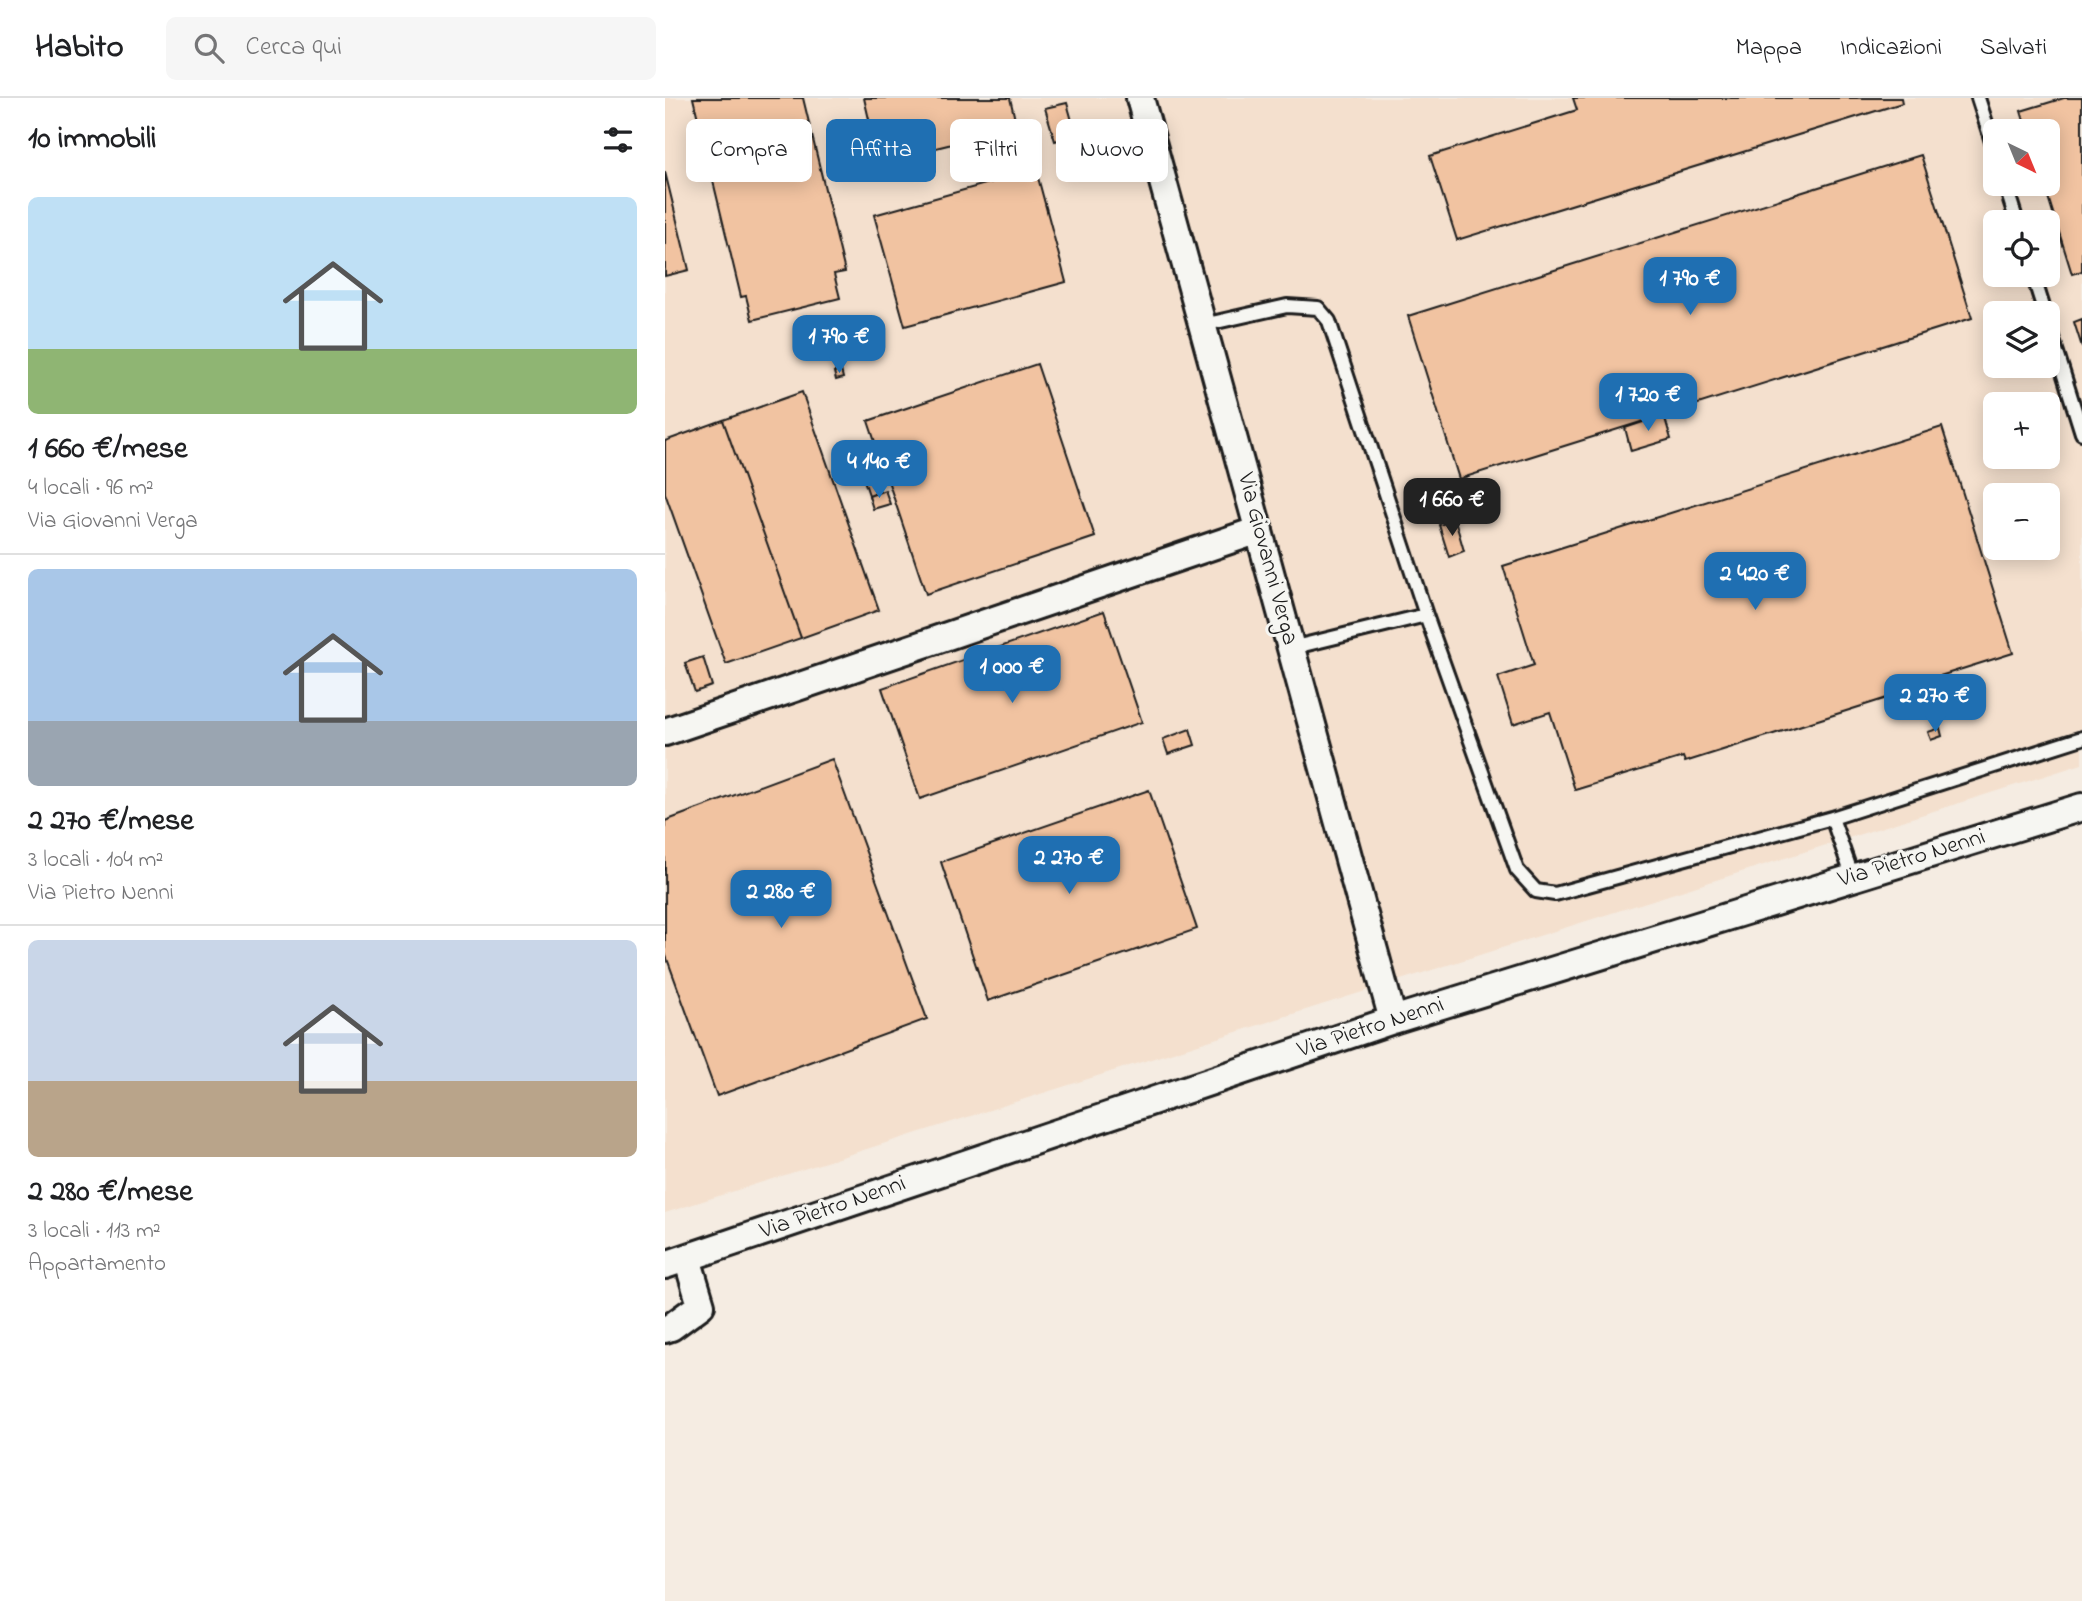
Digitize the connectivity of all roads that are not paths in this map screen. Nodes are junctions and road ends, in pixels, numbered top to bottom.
1 (1140, 98) edge
2 (1979, 98) edge
3 (1985, 119) edge
4 (1203, 325) junction
5 (2060, 363) edge
6 (2082, 433) edge
7 (1259, 530) junction
8 (1426, 615) junction
9 (1291, 648) junction
10 (665, 732) edge
11 (2082, 738) edge
12 (2082, 807) edge
13 (1832, 818) junction
14 (1853, 878) junction
15 (1393, 1020) junction
16 (676, 1261) edge
17 (665, 1329) edge

1 - 4 street, Via Giovanni Verga
2 - 3 lane
4 - 7 street, Via Giovanni Verga
4 - 8 lane
5 - 6 lane
7 - 9 street, Via Giovanni Verga
7 - 10 street
8 - 9 lane
8 - 13 lane
9 - 15 street, Via Giovanni Verga
11 - 13 lane
12 - 14 street, Via Pietro Nenni
13 - 14 lane
14 - 15 street, Via Pietro Nenni
15 - 16 street, Via Pietro Nenni
16 - 17 street

